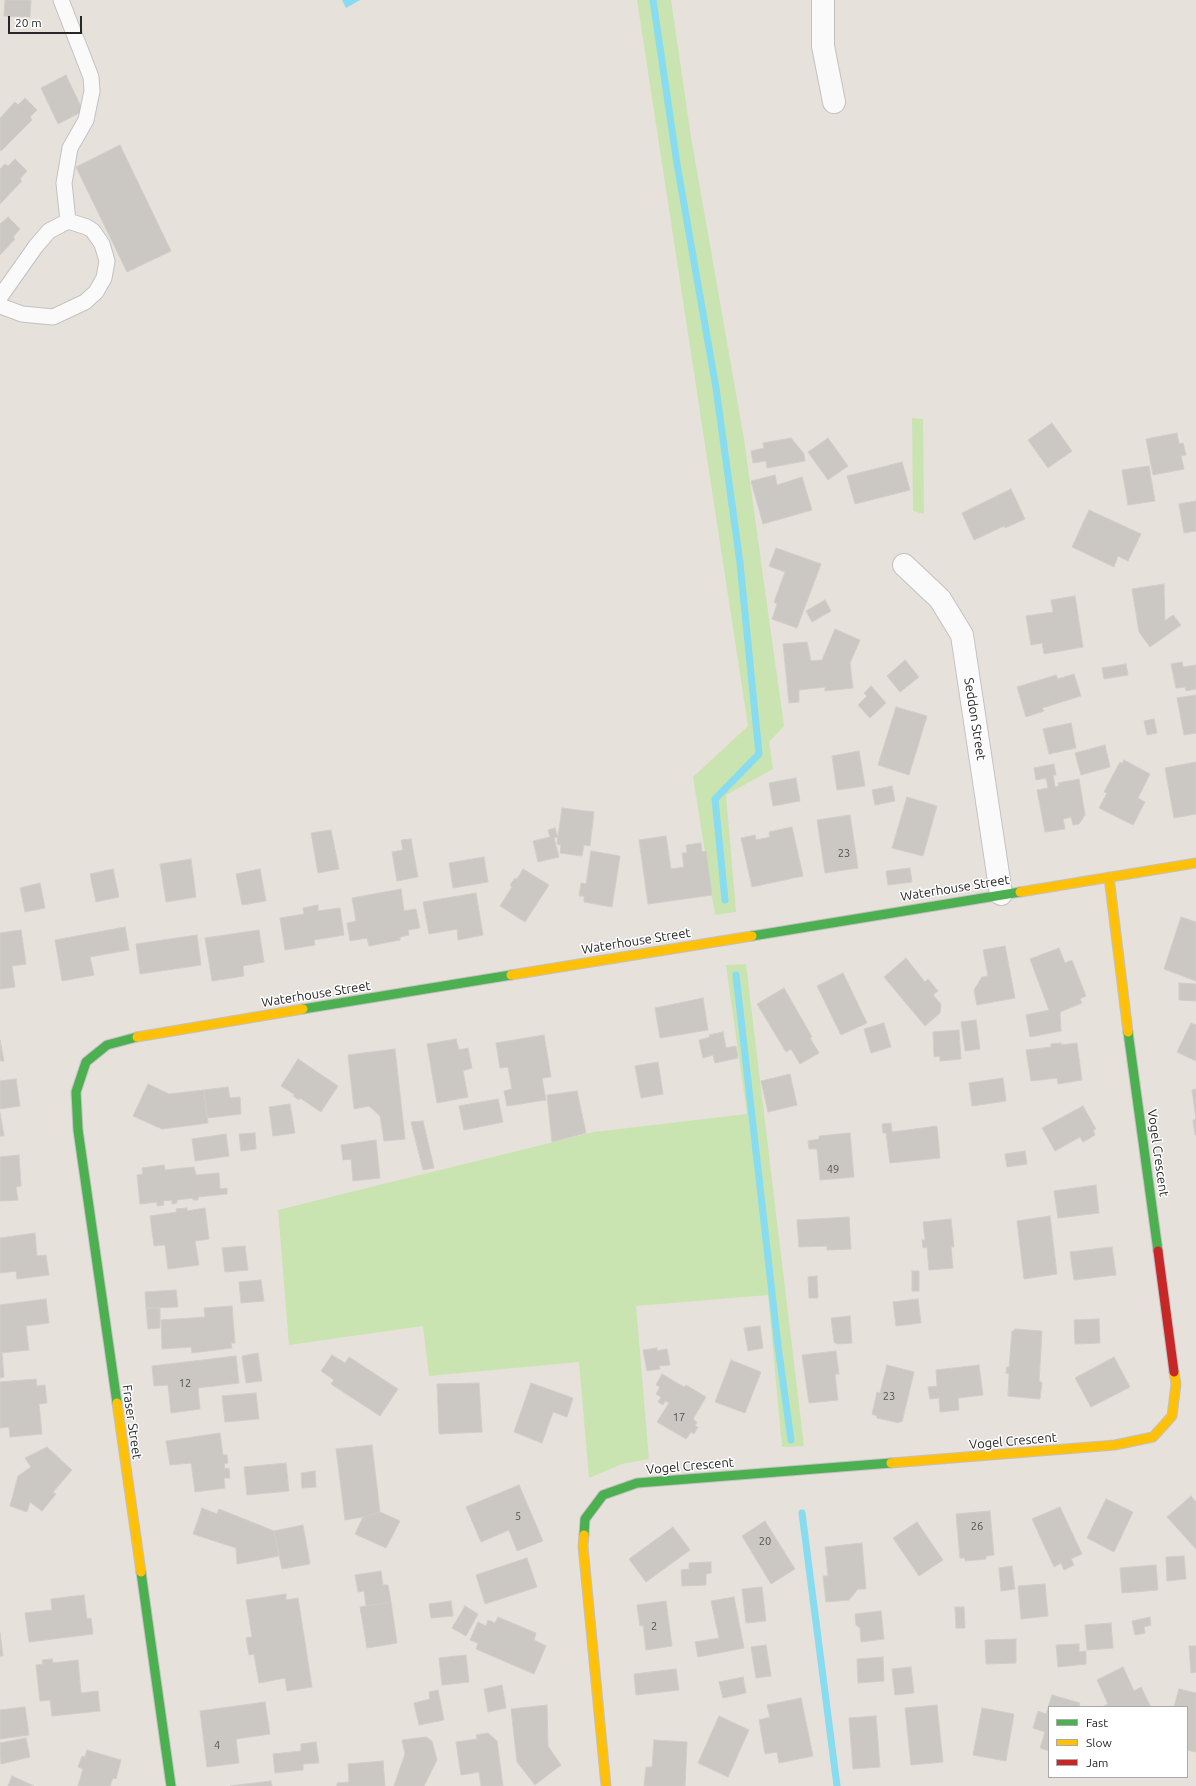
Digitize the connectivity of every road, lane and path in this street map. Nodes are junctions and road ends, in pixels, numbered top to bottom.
1 (61, 0) edge
2 (823, 0) edge
3 (834, 102) dead end
4 (68, 221) junction
5 (0, 297) edge
6 (0, 304) edge
7 (904, 564) dead end
8 (1196, 863) edge
9 (1109, 877) junction
10 (1001, 894) junction
11 (86, 1062) joint
12 (170, 1786) edge
13 (606, 1786) edge

1 - 4 lane
2 - 3 street
4 - 5 lane
4 - 6 lane
7 - 10 street, Seddon Street
8 - 9 street, Waterhouse Street
9 - 10 street, Waterhouse Street
9 - 13 street, Vogel Crescent
10 - 11 street, Waterhouse Street
11 - 12 street, Fraser Street

